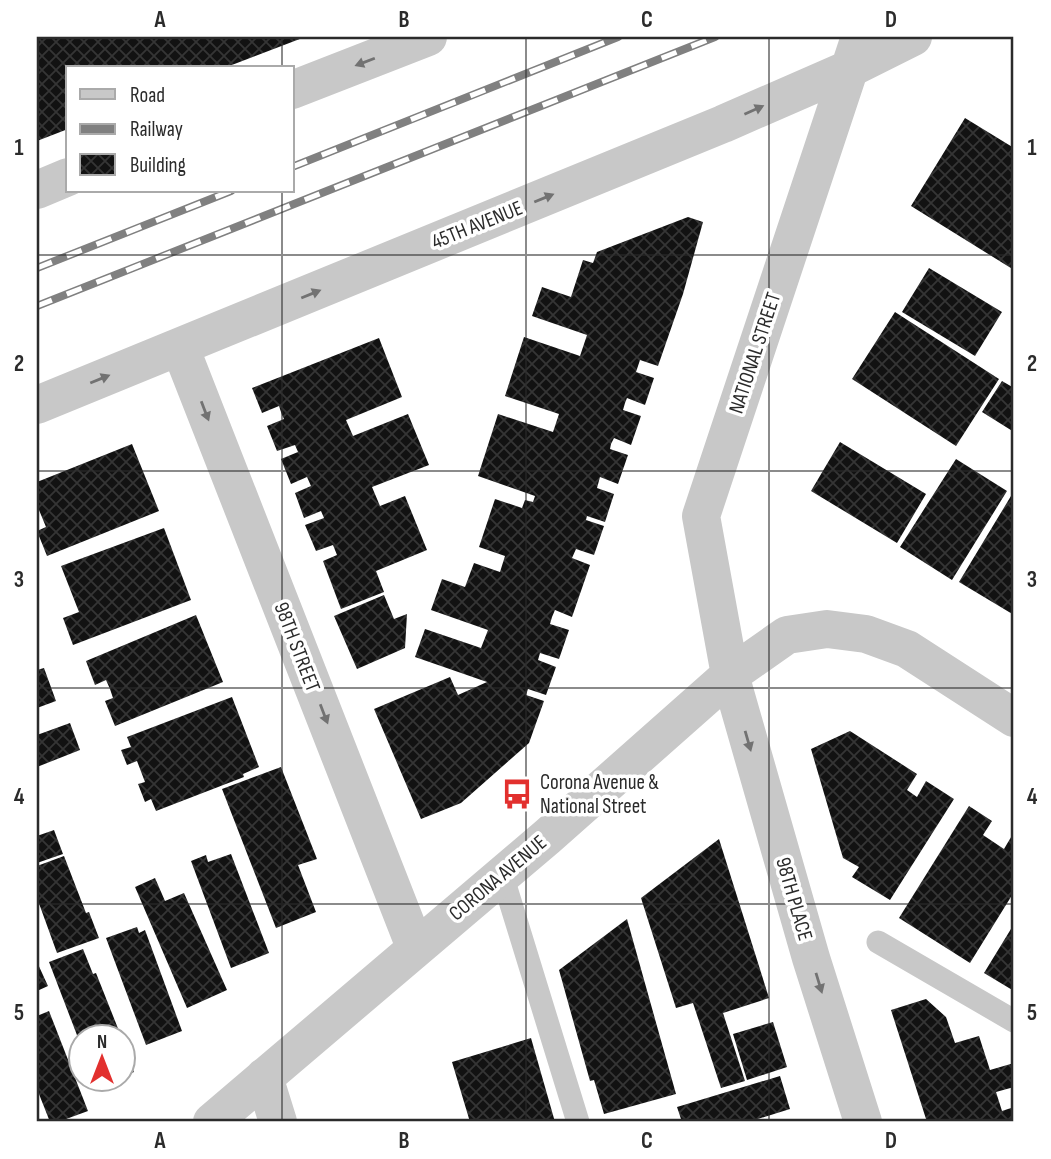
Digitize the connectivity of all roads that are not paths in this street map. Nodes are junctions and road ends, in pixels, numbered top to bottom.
1 (428, 37) edge
2 (913, 37) edge
3 (855, 53) edge
4 (294, 89) edge
5 (66, 178) edge
6 (37, 190) edge
7 (180, 347) junction
8 (37, 405) edge
9 (730, 675) junction
10 (1014, 718) edge
11 (502, 875) junction
12 (878, 942) dead end
13 (415, 947) junction
14 (1014, 1021) edge
15 (264, 1077) junction
16 (212, 1122) edge
17 (278, 1122) edge
18 (578, 1122) edge
19 (863, 1122) edge

1 -> 4 street
2 - 3 street, 45TH AVENUE
7 -> 3 street, 45TH AVENUE
3 - 9 street, NATIONAL STREET
5 - 6 street
8 -> 7 street, 45TH AVENUE
7 -> 13 street, 98TH STREET
9 - 10 street, CORONA AVENUE
9 - 11 street, CORONA AVENUE
9 -> 19 street, 98TH PLACE
11 - 13 street, CORONA AVENUE
11 - 18 lane
12 - 14 lane
13 - 15 street, CORONA AVENUE
15 - 16 street, CORONA AVENUE
15 - 17 street

